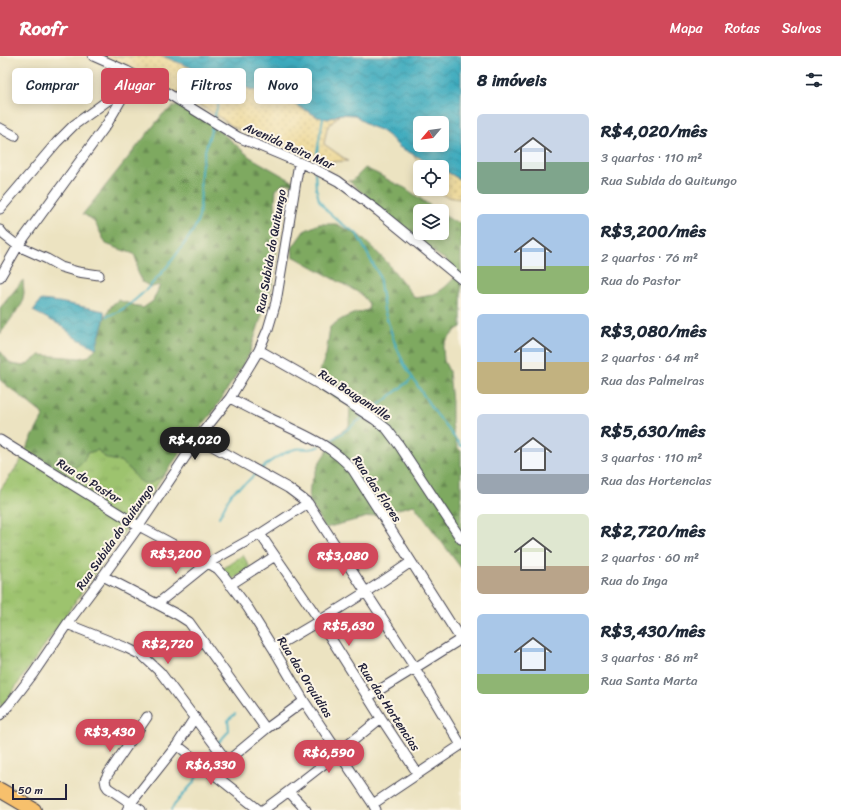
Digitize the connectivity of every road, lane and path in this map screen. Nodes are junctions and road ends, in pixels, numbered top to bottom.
1 (93, 56) edge
2 (120, 68) edge
3 (169, 95) edge
4 (102, 104) edge
5 (119, 104) edge
6 (0, 128) edge
7 (15, 136) dead end
8 (299, 163) junction
9 (0, 209) edge
10 (0, 230) edge
11 (18, 246) junction
12 (99, 275) dead end
13 (0, 278) edge
14 (461, 279) edge
15 (259, 350) junction
16 (230, 398) junction
17 (198, 438) junction
18 (0, 440) edge
19 (308, 503) junction
20 (139, 526) junction
21 (260, 534) junction
22 (461, 539) edge
23 (275, 556) junction
24 (411, 562) junction
25 (208, 563) junction
26 (103, 576) junction
27 (230, 585) junction
28 (366, 593) junction
29 (157, 604) junction
30 (320, 621) junction
31 (67, 624) junction
32 (461, 639) edge
33 (273, 648) junction
34 (415, 668) junction
35 (368, 697) junction
36 (304, 701) junction
37 (0, 715) edge
38 (147, 716) dead end
39 (195, 717) junction
40 (381, 718) junction
41 (266, 729) junction
42 (177, 745) junction
43 (461, 745) edge
44 (339, 752) junction
45 (227, 761) junction
46 (212, 774) junction
47 (418, 774) junction
48 (0, 790) edge
49 (289, 792) junction
50 (129, 806) edge
51 (375, 807) edge
52 (34, 810) edge
53 (141, 810) edge
54 (259, 810) edge
55 (263, 810) edge
56 (306, 810) edge

1 - 2 street, Avenida Beira Mar
3 - 8 street, Avenida Beira Mar
4 - 9 street
5 - 11 street
6 - 7 street
8 - 14 street, Avenida Beira Mar
8 - 15 street, Rua Subida do Quitungo
10 - 11 street
11 - 12 street
11 - 13 street
15 - 16 street, Rua Subida do Quitungo
15 - 22 street, Rua Bouganville
16 - 17 street, Rua Subida do Quitungo
16 - 24 street, Rua das Flores
17 - 19 street
17 - 20 street, Rua Subida do Quitungo
18 - 20 street, Rua do Pastor
19 - 21 street
19 - 28 street
20 - 25 street, Rua do Pastor
20 - 26 street, Rua Subida do Quitungo
21 - 23 street, Rua das Hortencias
21 - 25 street
23 - 27 street
23 - 30 street, Rua das Hortencias
24 - 28 street
24 - 32 street, Rua das Flores
25 - 27 street, Rua das Orquidias
25 - 29 street
26 - 29 street
26 - 31 street, Rua Subida do Quitungo
27 - 33 street, Rua das Orquidias
28 - 30 street
28 - 34 street
29 - 41 street
30 - 33 street
30 - 35 street, Rua das Hortencias
31 - 37 street, Rua Subida do Quitungo
31 - 39 street
32 - 34 street
33 - 36 street, Rua das Orquidias
34 - 35 street
34 - 43 street
35 - 40 street, Rua das Hortencias
36 - 41 street
36 - 44 street, Rua das Orquidias
38 - 50 street
39 - 42 street
39 - 45 street
40 - 44 street
40 - 47 street, Rua das Hortencias
41 - 45 street
42 - 46 street
42 - 50 street
43 - 47 street
44 - 49 street
44 - 51 street, Rua das Orquidias
45 - 46 street
46 - 54 street
47 - 51 street
48 - 52 main road
49 - 55 street
49 - 56 street
50 - 53 street

